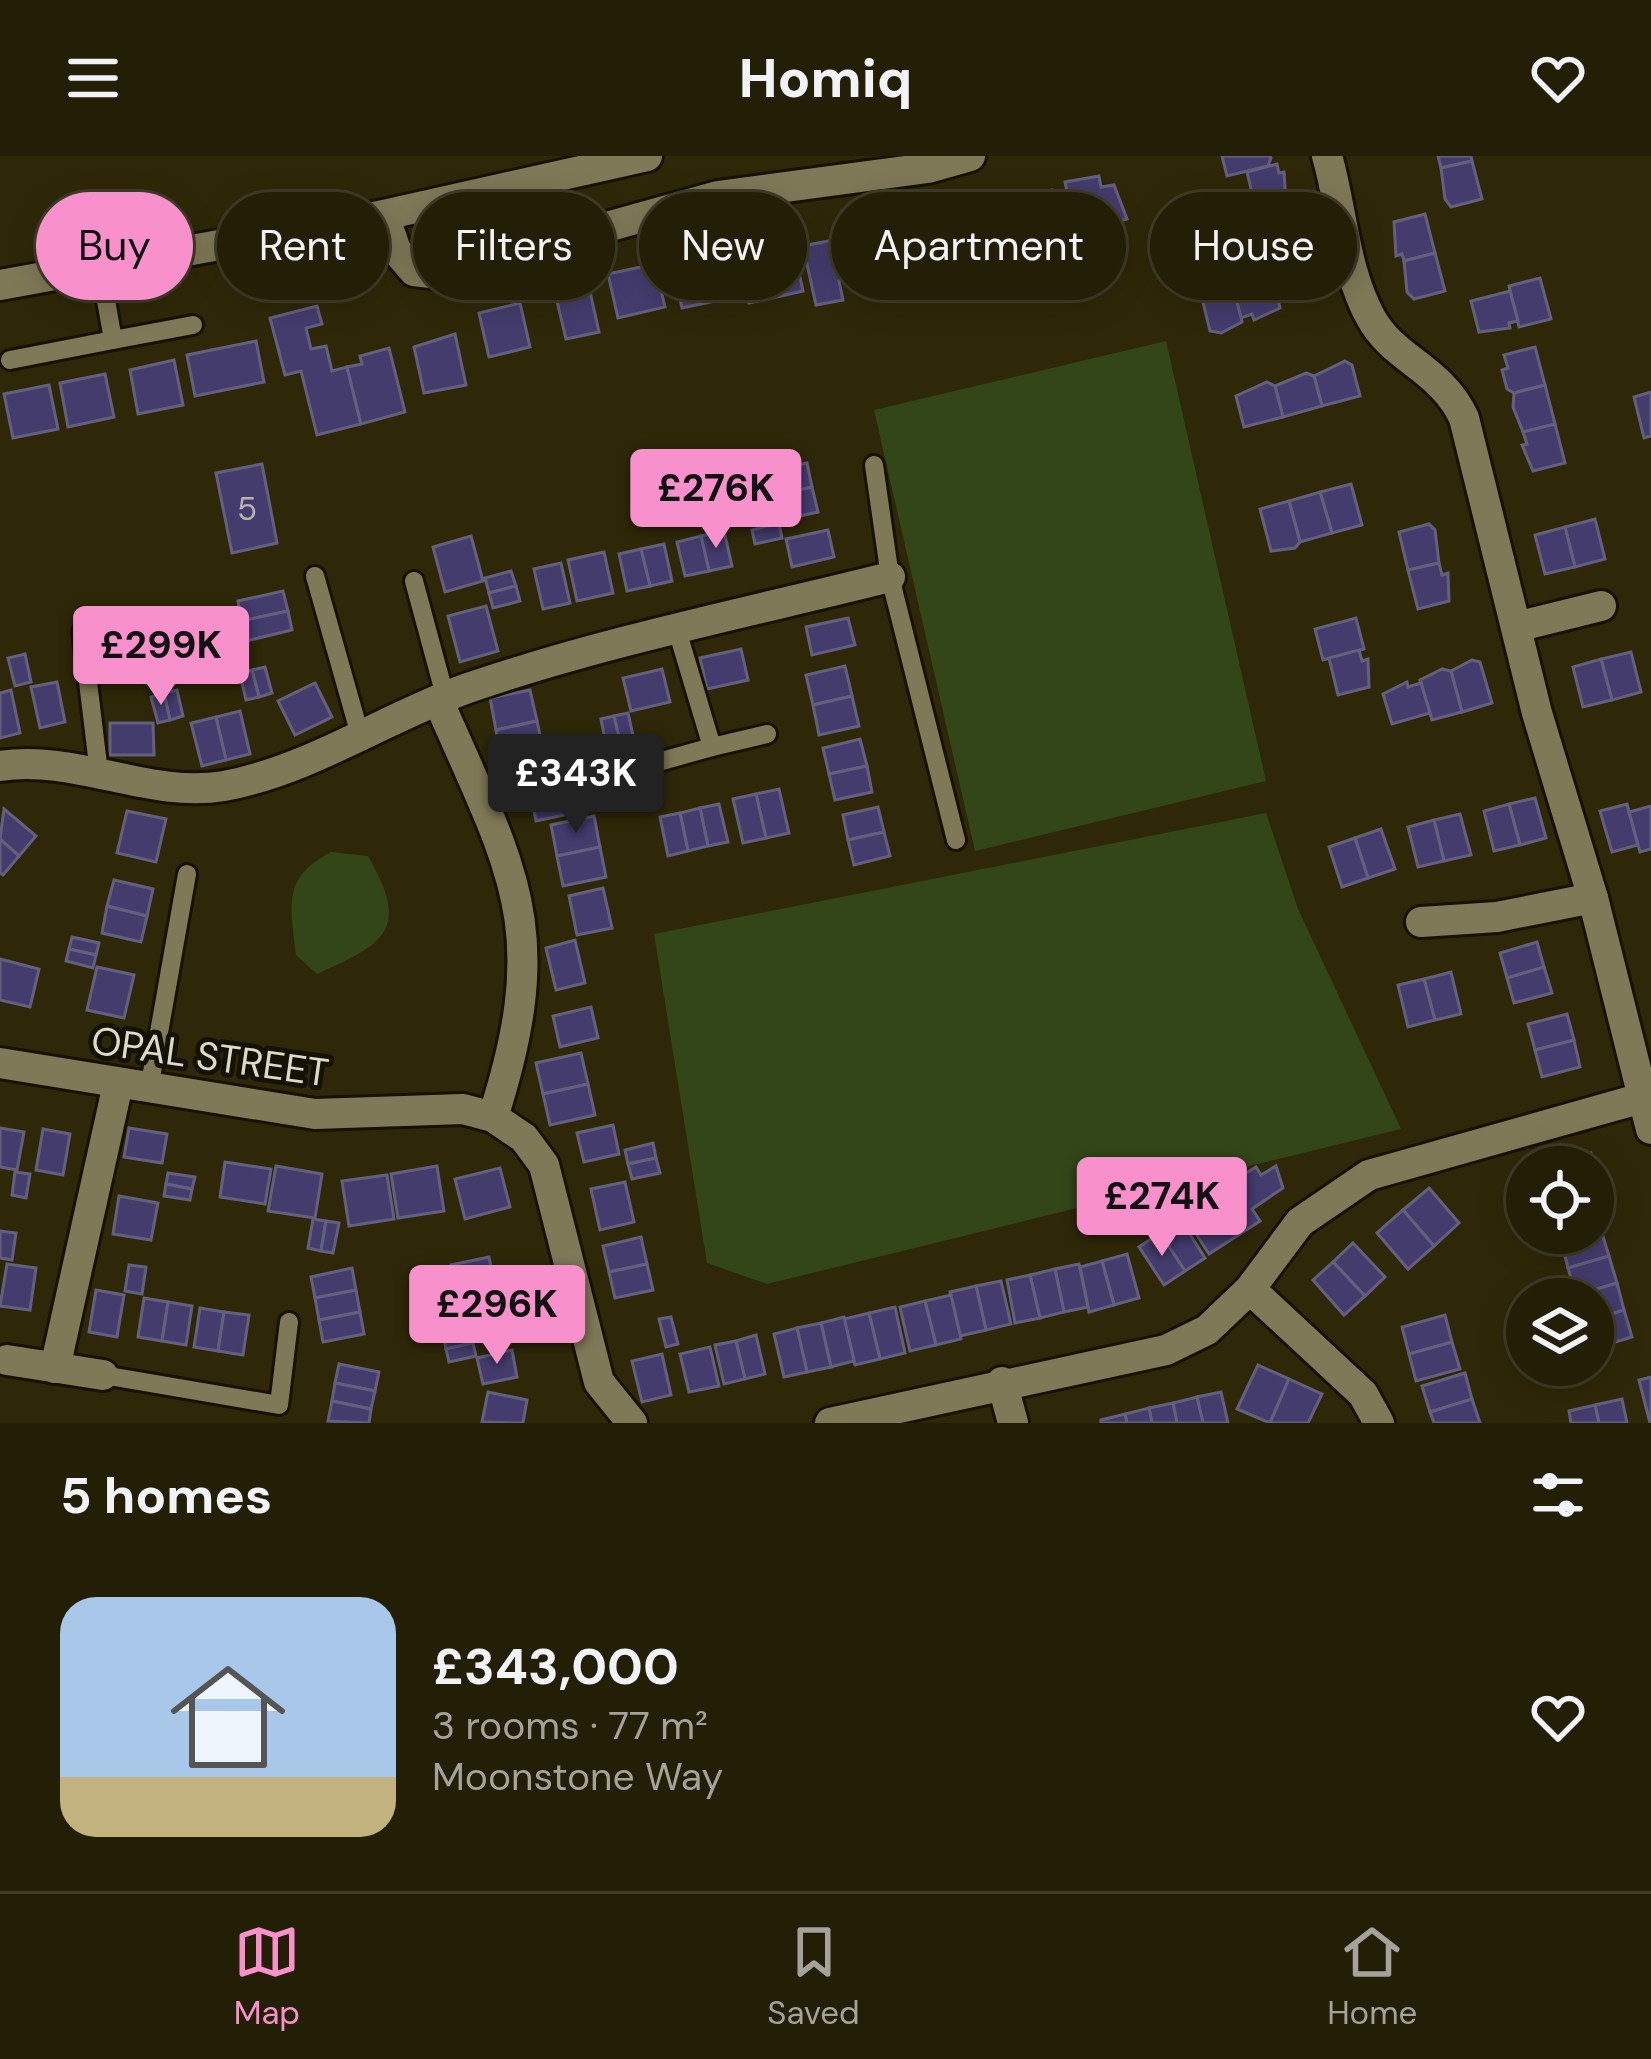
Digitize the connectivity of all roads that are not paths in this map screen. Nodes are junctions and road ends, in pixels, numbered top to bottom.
1 (647, 156) edge
2 (970, 156) edge
3 (1327, 156) edge
4 (389, 214) edge
5 (389, 230) edge
6 (36, 278) edge
7 (0, 285) edge
8 (106, 300) edge
9 (193, 325) dead end
10 (112, 340) junction
11 (10, 360) dead end
12 (874, 465) dead end
13 (315, 576) dead end
14 (890, 577) junction
15 (414, 580) dead end
16 (1601, 606) dead end
17 (1516, 628) junction
18 (677, 631) junction
19 (82, 632) dead end
20 (442, 698) junction
21 (767, 734) dead end
22 (360, 736) junction
23 (712, 747) junction
24 (662, 761) dead end
25 (0, 766) edge
26 (99, 773) junction
27 (956, 840) dead end
28 (187, 874) dead end
29 (1593, 898) junction
30 (1421, 922) dead end
31 (0, 1063) edge
32 (118, 1084) junction
33 (149, 1089) junction
34 (1642, 1098) junction
35 (494, 1117) junction
36 (1651, 1129) edge
37 (1250, 1289) junction
38 (289, 1322) dead end
39 (3, 1359) edge
40 (55, 1368) junction
41 (103, 1376) joint
42 (1002, 1382) junction
43 (632, 1423) edge
44 (830, 1423) edge
45 (1013, 1423) edge
46 (1379, 1423) edge

1 - 4 street
2 - 5 street
3 - 17 street
6 - 7 street
8 - 10 lane
9 - 10 lane
10 - 11 lane
12 - 14 lane
13 - 22 lane
14 - 18 street
14 - 27 lane
15 - 20 lane
16 - 17 street
17 - 29 street
18 - 20 street
18 - 23 lane
19 - 26 lane
20 - 22 street
20 - 35 street
21 - 23 lane
22 - 26 street
23 - 24 lane
25 - 26 street
28 - 33 lane
29 - 30 street
29 - 34 street
31 - 32 street, OPAL STREET
32 - 33 street, OPAL STREET
32 - 40 street
33 - 35 street, OPAL STREET
34 - 36 street
34 - 37 street
35 - 43 street
37 - 42 street
37 - 46 street
38 - 41 lane
39 - 40 street
40 - 41 street
42 - 44 street
42 - 45 street

